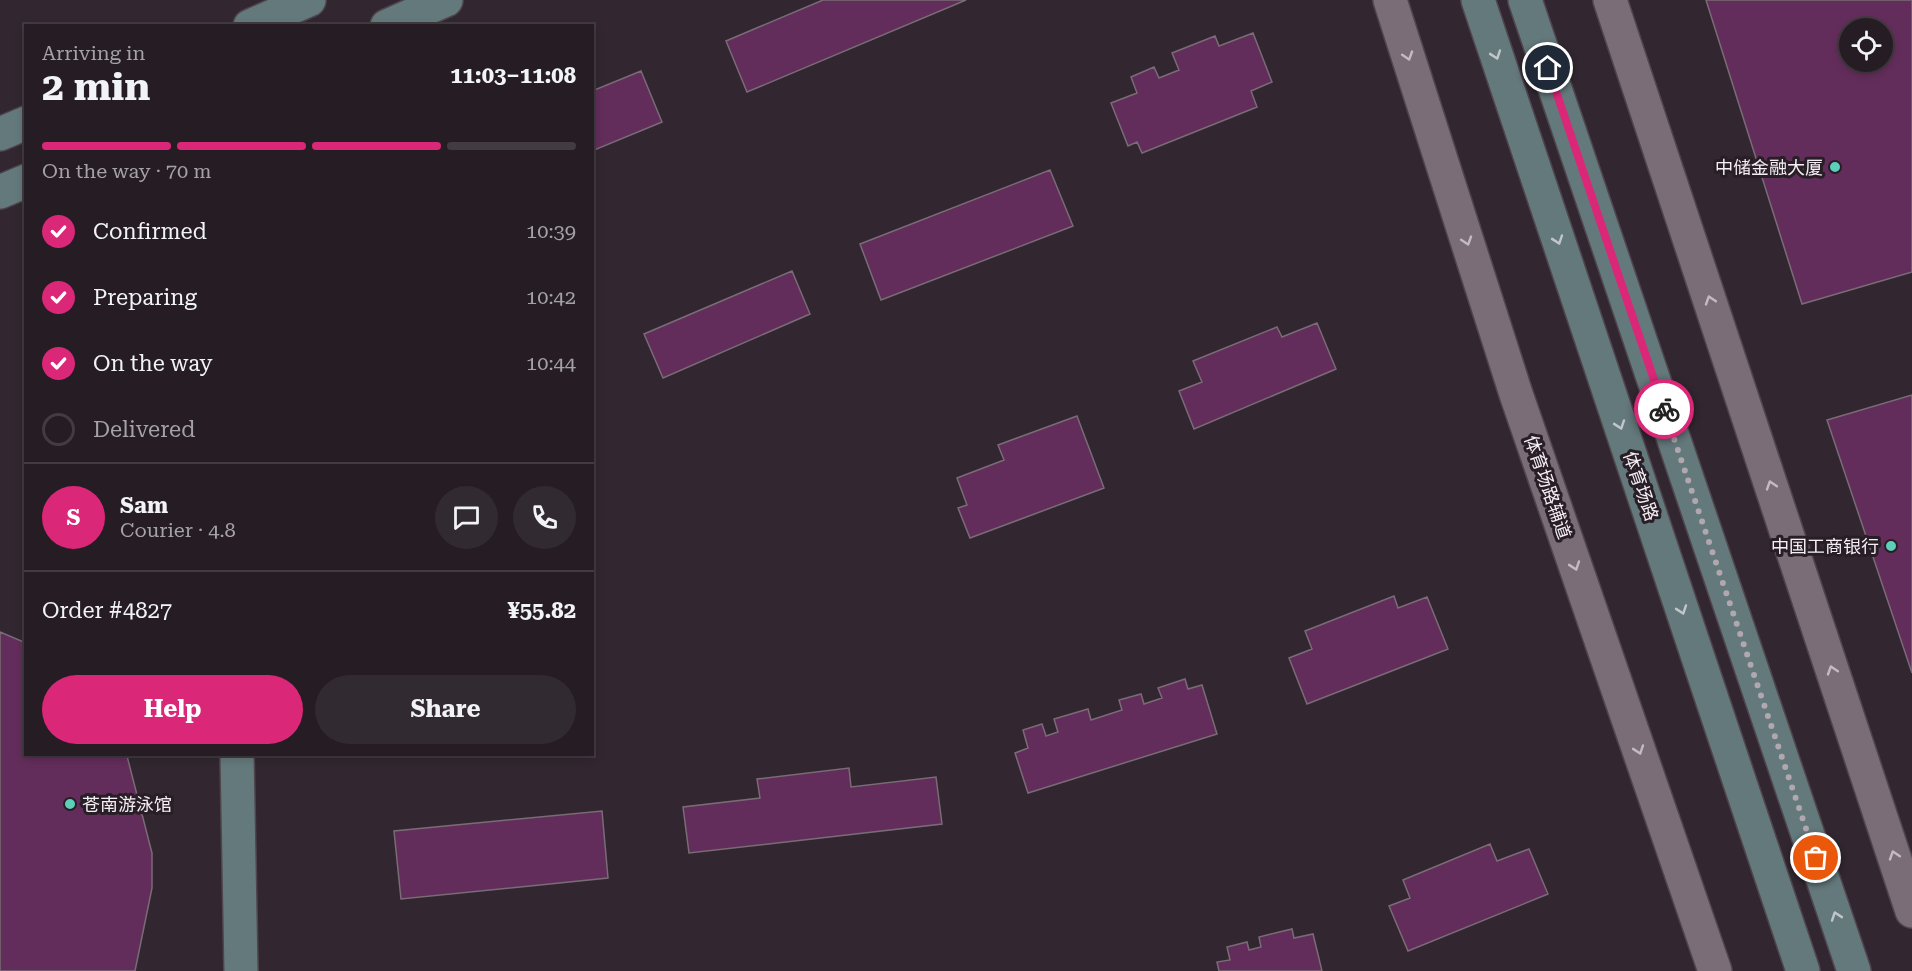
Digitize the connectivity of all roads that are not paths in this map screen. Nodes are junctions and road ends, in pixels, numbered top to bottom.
1 (309, 0) edge
2 (446, 0) edge
3 (1390, 0) edge
4 (1478, 0) edge
5 (1525, 0) edge
6 (1610, 0) edge
7 (255, 24) edge
8 (392, 24) edge
9 (24, 124) edge
10 (0, 134) edge
11 (24, 182) edge
12 (0, 192) edge
13 (237, 756) edge
14 (1912, 911) edge
15 (241, 971) edge
16 (1715, 971) edge
17 (1803, 971) edge
18 (1854, 971) edge

1 - 7 main road
2 - 8 main road
3 -> 16 street, 体育场路辅道
4 -> 17 main road, 体育场路
18 -> 5 main road
14 -> 6 street
9 - 10 main road
11 - 12 main road
13 - 15 main road

